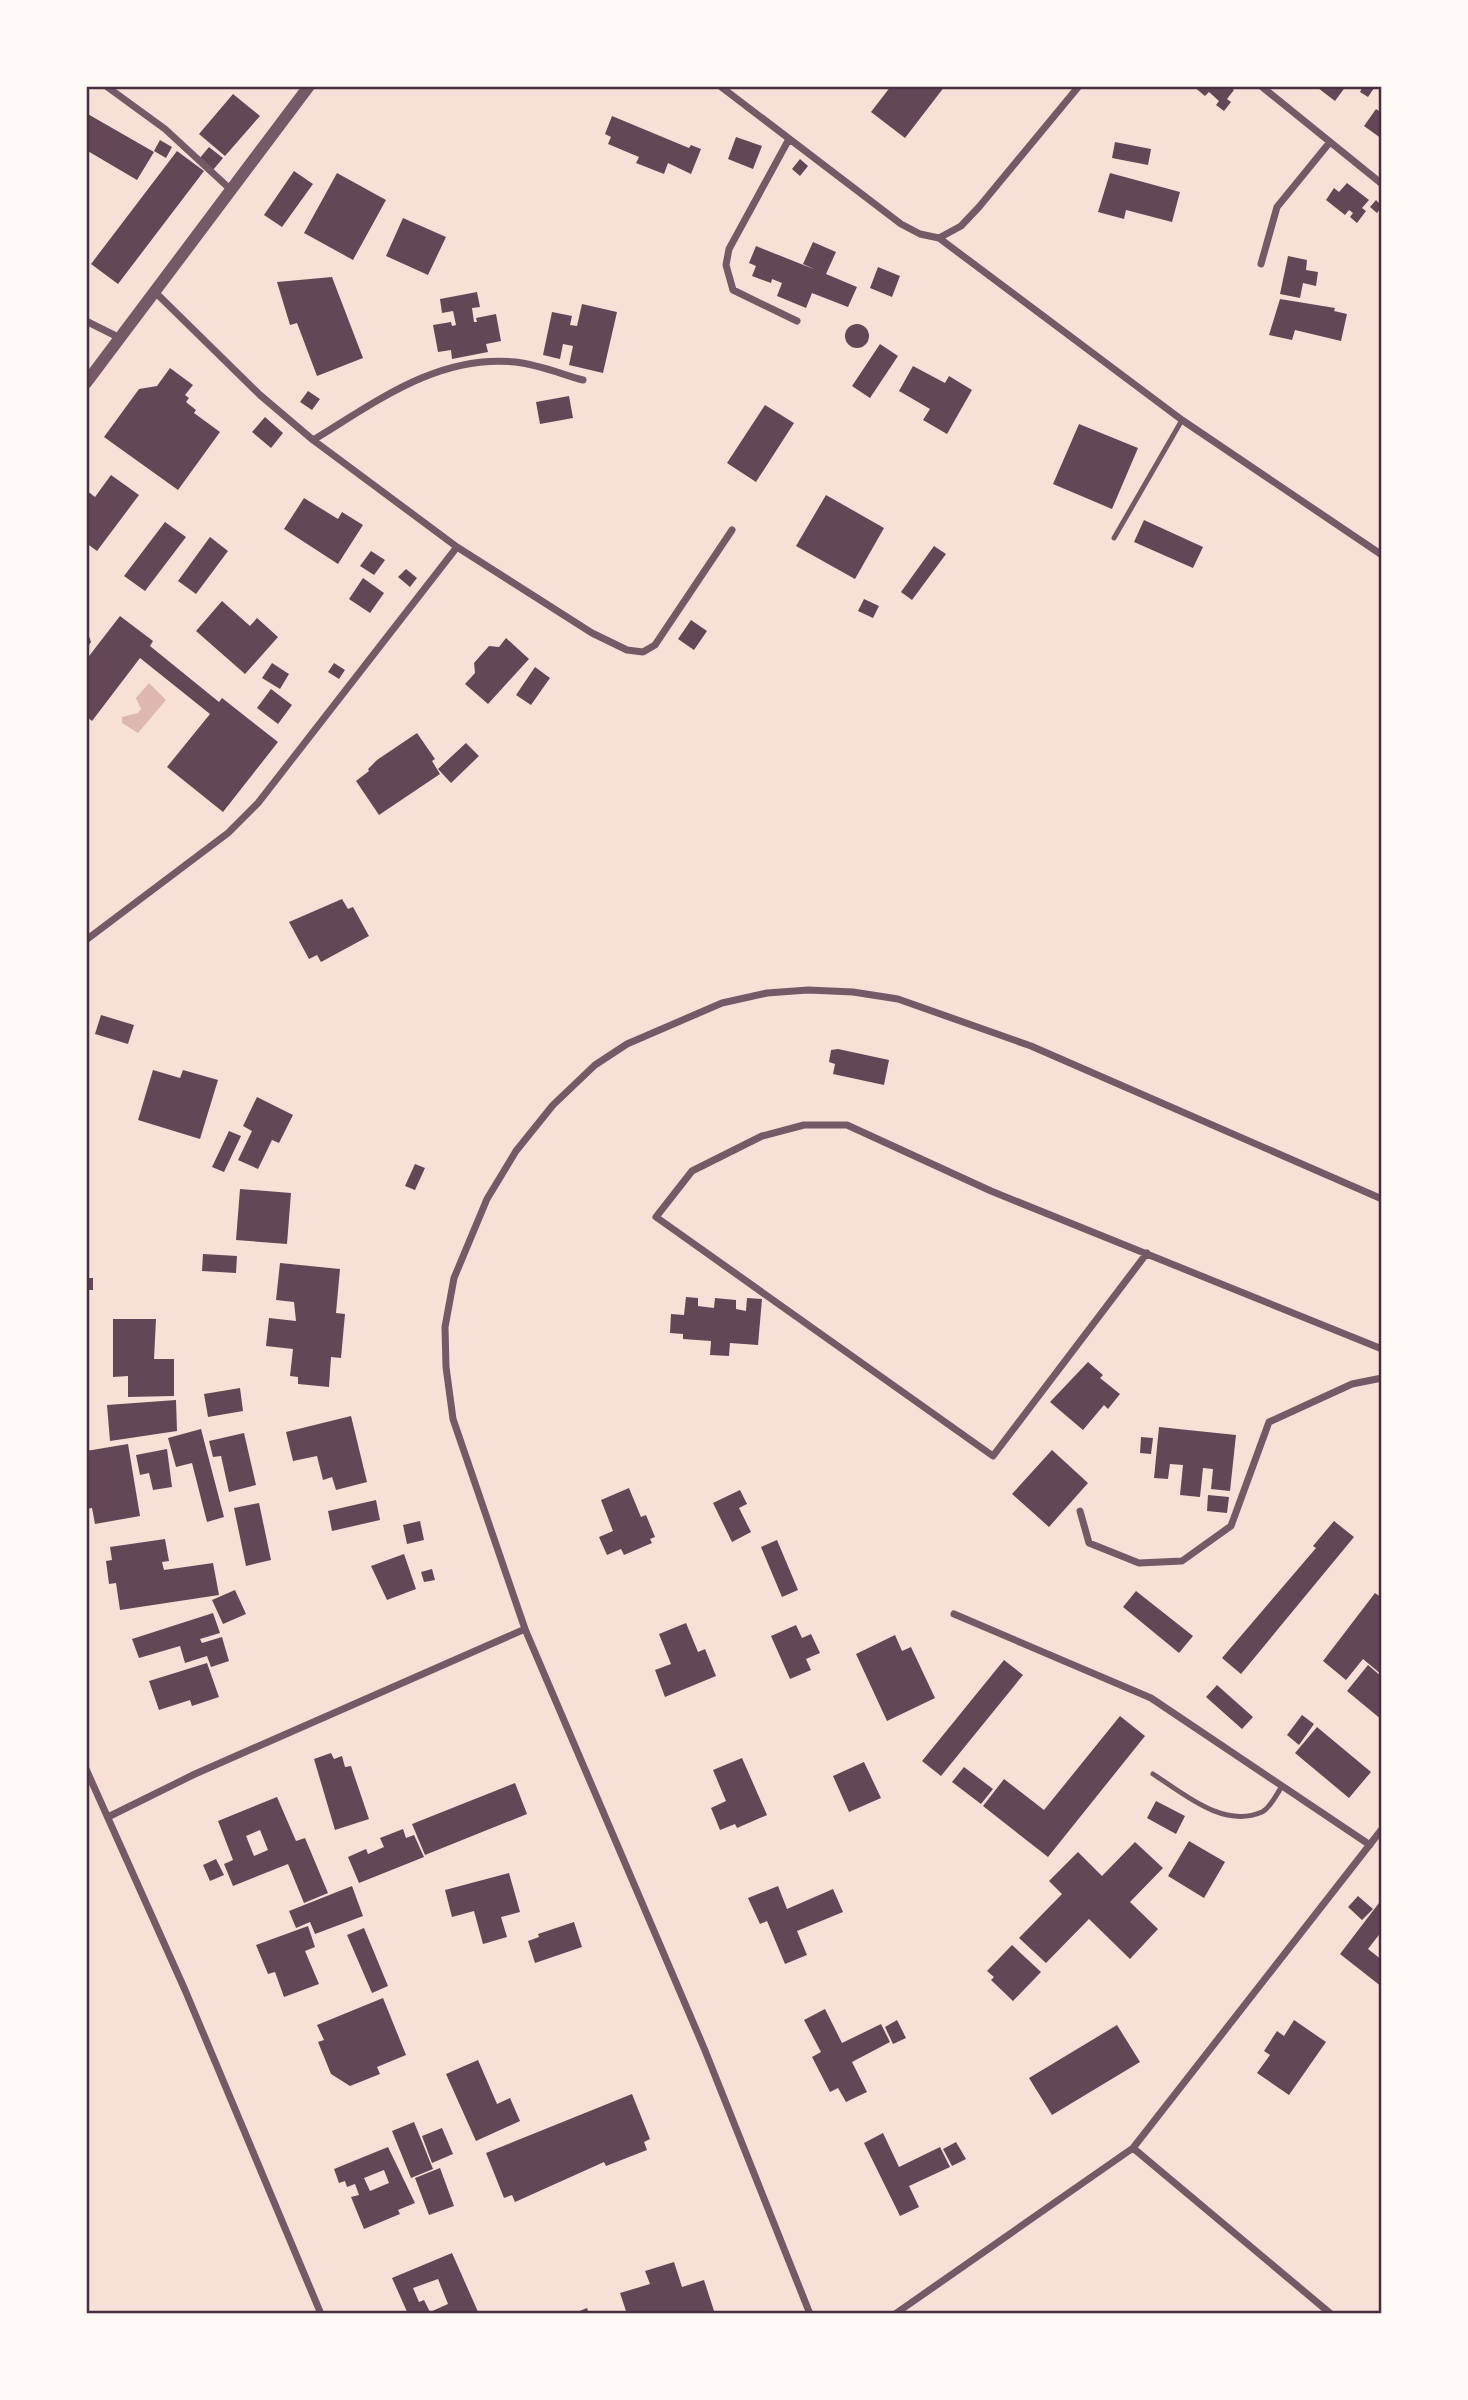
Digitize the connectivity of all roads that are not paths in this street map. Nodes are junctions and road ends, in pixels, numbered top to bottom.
1 (106, 86) edge
2 (309, 86) edge
3 (720, 86) edge
4 (1079, 86) edge
5 (1261, 86) edge
6 (789, 139) junction
7 (1330, 142) junction
8 (1382, 184) edge
9 (229, 188) junction
10 (939, 238) junction
11 (1261, 264) dead end
12 (155, 292) junction
13 (86, 321) edge
14 (797, 321) dead end
15 (120, 338) junction
16 (583, 380) dead end
17 (86, 383) edge
18 (1182, 420) junction
19 (313, 440) junction
20 (732, 530) dead end
21 (1114, 538) dead end
22 (457, 547) junction
23 (1382, 555) edge
24 (86, 940) edge
25 (1382, 1199) edge
26 (1147, 1253) junction
27 (1382, 1349) edge
28 (1382, 1378) edge
29 (1080, 1511) dead end
30 (954, 1614) dead end
31 (525, 1629) junction
32 (86, 1769) edge
33 (1153, 1774) dead end
34 (1282, 1786) junction
35 (110, 1816) junction
36 (1382, 1829) edge
37 (1370, 1845) junction
38 (1133, 2148) junction
39 (321, 2314) edge
40 (810, 2314) edge
41 (895, 2314) edge
42 (1331, 2314) edge

1 - 9 street
2 - 9 street
3 - 6 street
4 - 10 street
5 - 7 street
6 - 10 street
6 - 14 street
7 - 8 street
7 - 11 street
9 - 12 street
10 - 18 street
12 - 15 street
12 - 19 street
13 - 15 street
15 - 17 street
16 - 19 street
18 - 21 lane
18 - 23 street
19 - 22 street
20 - 22 street
22 - 24 street
25 - 31 street
26 - 26 street
26 - 27 street
28 - 29 street
30 - 34 street
31 - 35 street
31 - 40 street
32 - 35 street
33 - 34 lane
34 - 37 street
35 - 39 street
36 - 37 street
37 - 38 street
38 - 41 street
38 - 42 street

